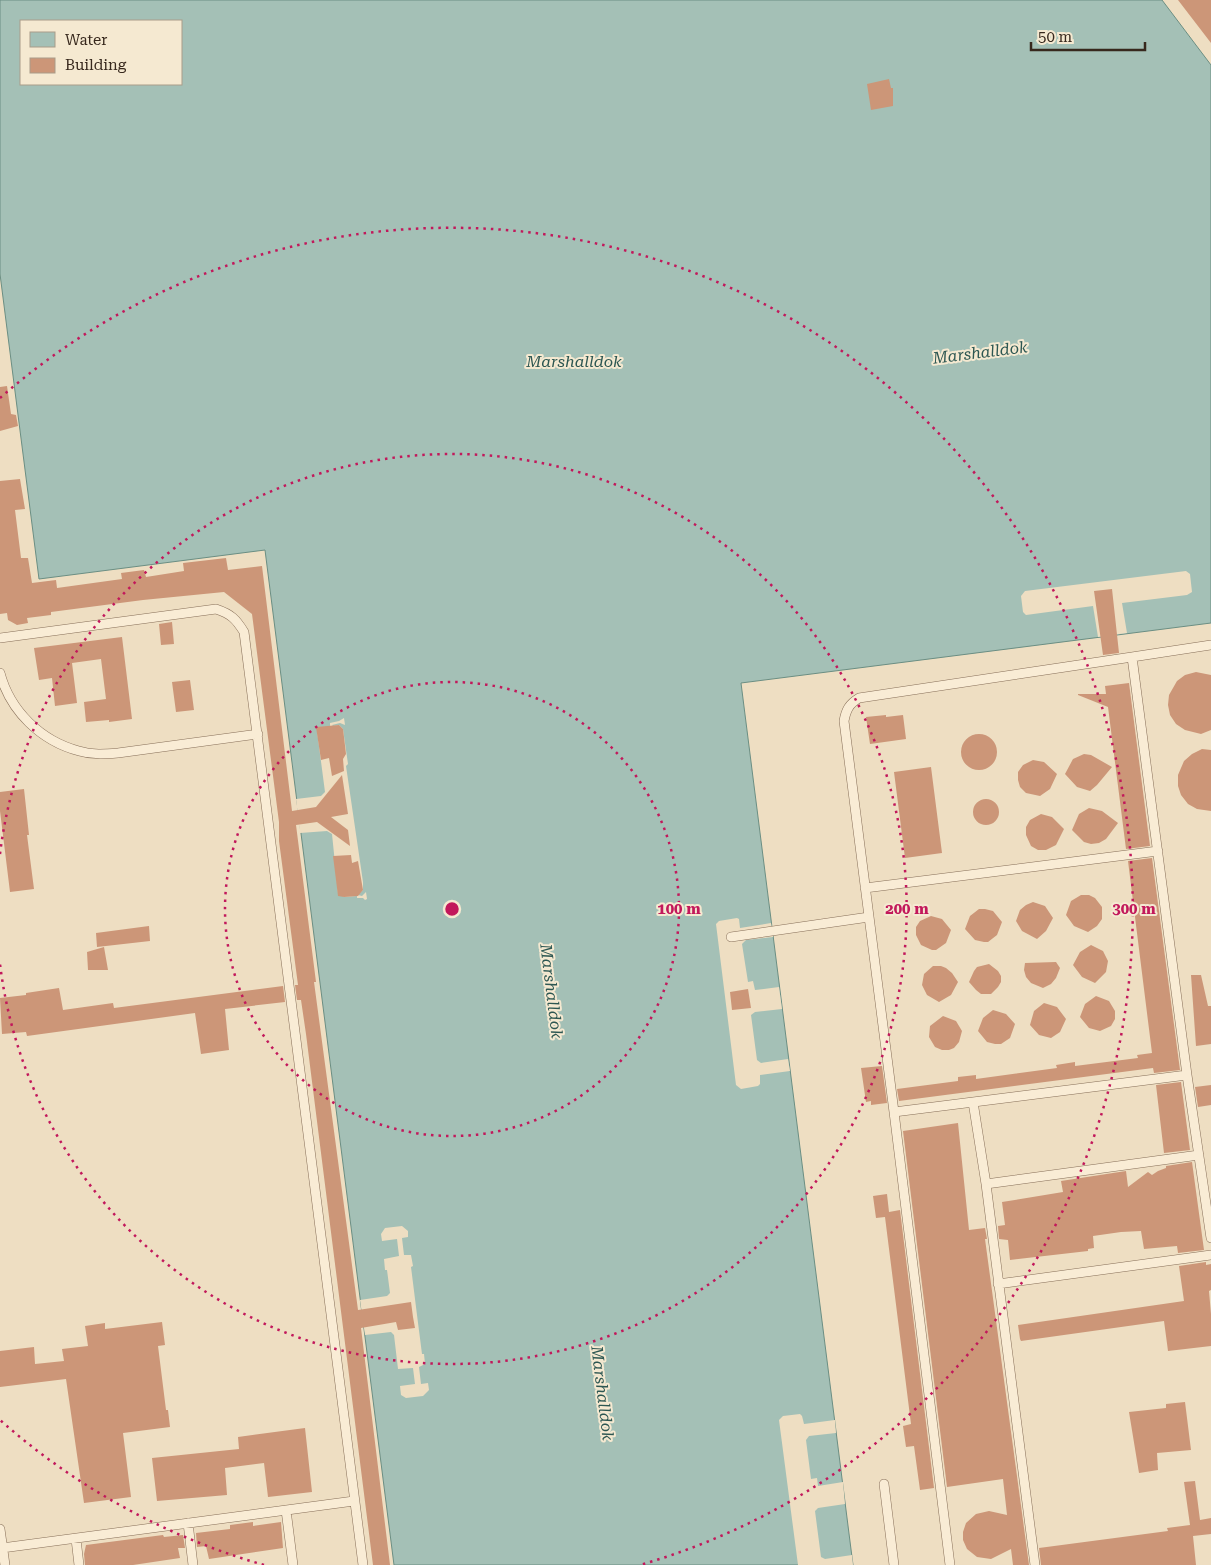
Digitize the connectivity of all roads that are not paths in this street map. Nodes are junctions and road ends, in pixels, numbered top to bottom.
1 (0, 638) edge
2 (1211, 644) edge
3 (1132, 658) junction
4 (0, 674) edge
5 (258, 734) junction
6 (1158, 850) junction
7 (865, 888) junction
8 (869, 917) junction
9 (731, 937) dead end
10 (1187, 1075) junction
11 (973, 1102) junction
12 (894, 1112) junction
13 (1200, 1155) junction
14 (986, 1184) junction
15 (1211, 1238) edge
16 (1211, 1255) edge
17 (998, 1284) junction
18 (884, 1484) dead end
19 (354, 1501) junction
20 (286, 1510) junction
21 (188, 1523) junction
22 (0, 1529) edge
23 (76, 1539) junction
24 (2, 1548) junction
25 (5, 1565) edge
26 (79, 1565) edge
27 (193, 1565) edge
28 (293, 1565) edge
29 (363, 1565) edge
30 (894, 1565) edge
31 (950, 1565) edge
32 (1035, 1565) edge

1 - 5 lane
2 - 3 lane
3 - 6 lane
3 - 7 lane
4 - 5 lane
5 - 19 lane
6 - 7 lane
6 - 10 lane
7 - 8 lane
8 - 9 lane
8 - 12 lane
10 - 11 lane
10 - 13 lane
11 - 12 lane
11 - 14 lane
12 - 31 lane
13 - 14 lane
13 - 15 lane
14 - 17 lane
16 - 17 lane
17 - 32 lane
18 - 30 lane
19 - 20 lane
19 - 29 lane
20 - 21 lane
20 - 28 lane
21 - 23 lane
21 - 27 lane
22 - 24 lane
23 - 24 lane
23 - 26 lane
24 - 25 lane

